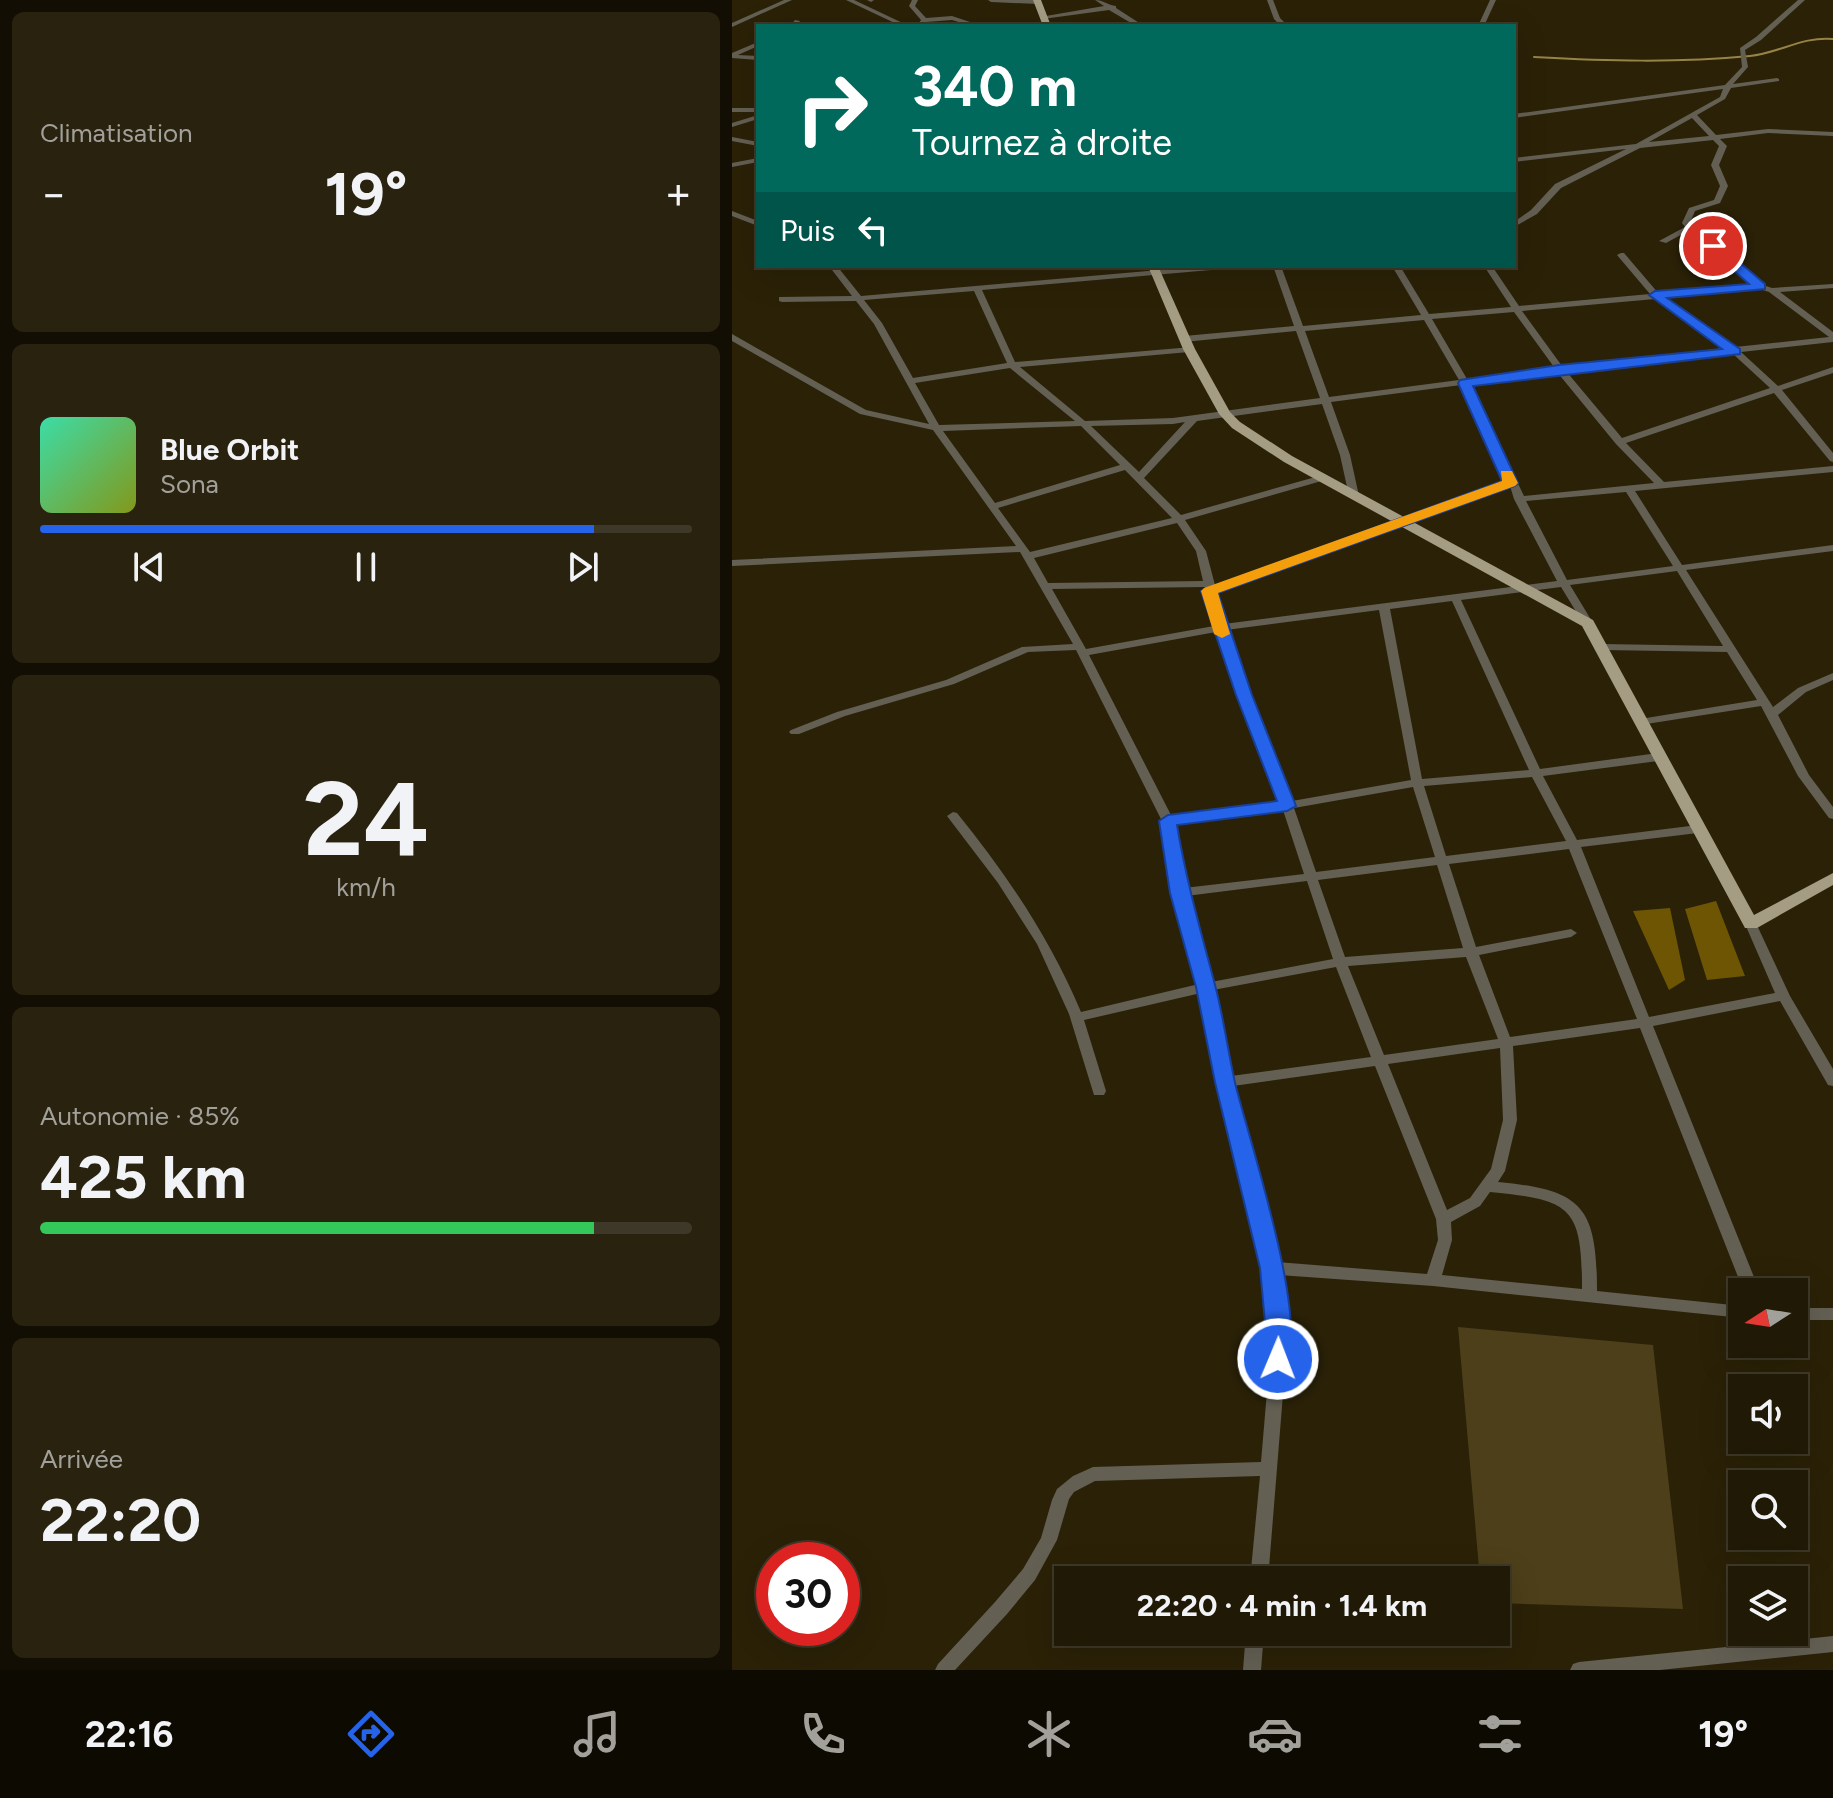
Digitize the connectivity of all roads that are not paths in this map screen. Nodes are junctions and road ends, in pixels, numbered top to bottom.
1 (789, 0) edge
2 (849, 0) edge
3 (915, 0) edge
4 (991, 0) edge
5 (1098, 0) edge
6 (1270, 0) edge
7 (1493, 0) edge
8 (1802, 0) edge
9 (1037, 1) edge
10 (1114, 7) junction
11 (1045, 22) edge
12 (922, 23) edge
13 (902, 24) edge
14 (972, 24) edge
15 (1138, 24) edge
16 (1283, 24) edge
17 (1482, 24) edge
18 (732, 25) edge
19 (756, 45) edge
20 (732, 56) edge
21 (756, 58) edge
22 (1777, 80) dead end
23 (1726, 90) junction
24 (735, 110) dead end
25 (756, 110) edge
26 (1693, 115) junction
27 (1516, 116) edge
28 (756, 118) edge
29 (732, 125) edge
30 (1768, 131) junction
31 (1833, 134) edge
32 (1713, 137) junction
33 (732, 139) edge
34 (756, 144) edge
35 (1632, 146) junction
36 (1723, 149) junction
37 (1516, 160) edge
38 (756, 162) edge
39 (736, 165) edge
40 (732, 213) edge
41 (756, 223) edge
42 (1516, 224) edge
43 (1689, 228) junction
44 (1663, 241) dead end
45 (1621, 255) dead end
46 (835, 268) edge
47 (1181, 268) edge
48 (1278, 268) edge
49 (1397, 268) edge
50 (1489, 268) edge
51 (1155, 269) edge
52 (1833, 286) edge
53 (1760, 287) junction
54 (977, 288) junction
55 (1772, 290) junction
56 (1655, 295) junction
57 (862, 298) junction
58 (782, 299) dead end
59 (1515, 309) junction
60 (1425, 318) junction
61 (1300, 329) junction
62 (732, 337) edge
63 (1833, 337) edge
64 (1186, 344) junction
65 (1735, 351) junction
66 (1012, 365) junction
67 (1559, 369) junction
68 (1833, 370) edge
69 (909, 381) junction
70 (1465, 383) junction
71 (1777, 390) junction
72 (1326, 400) junction
73 (1225, 414) junction
74 (1194, 418) junction
75 (1083, 424) junction
76 (936, 428) junction
77 (1619, 442) junction
78 (1833, 459) edge
79 (1127, 466) junction
80 (1833, 469) edge
81 (1139, 478) junction
82 (1322, 478) junction
83 (1510, 483) junction
84 (1662, 486) junction
85 (1630, 490) junction
86 (1354, 496) junction
87 (1519, 499) junction
88 (991, 507) junction
89 (1179, 519) junction
90 (1403, 522) junction
91 (1833, 548) edge
92 (1025, 552) junction
93 (732, 563) edge
94 (1680, 570) junction
95 (1043, 586) junction
96 (1564, 586) junction
97 (1208, 588) junction
98 (1530, 588) junction
99 (1456, 599) junction
100 (1384, 607) junction
101 (1588, 623) junction
102 (1220, 628) junction
103 (1603, 647) junction
104 (1732, 649) junction
105 (1081, 650) junction
106 (1833, 676) edge
107 (1765, 702) junction
108 (1772, 714) junction
109 (1640, 722) junction
110 (795, 732) dead end
111 (1658, 757) junction
112 (1536, 773) junction
113 (1417, 783) junction
114 (1287, 806) junction
115 (1833, 815) edge
116 (953, 816) dead end
117 (1168, 821) junction
118 (1698, 829) junction
119 (1574, 845) junction
120 (1440, 858) junction
121 (1833, 878) edge
122 (1312, 879) junction
123 (1179, 893) junction
124 (1751, 924) junction
125 (1571, 933) dead end
126 (1471, 952) junction
127 (1340, 962) junction
128 (1206, 987) junction
129 (1783, 996) junction
130 (1078, 1017) junction
131 (1644, 1023) junction
132 (1506, 1043) junction
133 (1380, 1058) junction
134 (1833, 1081) edge
135 (1225, 1082) junction
136 (1099, 1091) dead end
137 (1487, 1186) junction
138 (1443, 1219) junction
139 (1271, 1268) junction
140 (1746, 1278) edge
141 (1433, 1280) junction
142 (1589, 1296) junction
143 (1728, 1311) edge
144 (1808, 1314) edge
145 (1833, 1314) edge
146 (1268, 1469) junction
147 (1260, 1566) edge
148 (1833, 1644) edge
149 (1254, 1646) edge
150 (944, 1670) edge
151 (1252, 1670) edge
152 (1582, 1670) edge

1 - 18 street
2 - 13 street
3 - 12 street
4 - 9 street
5 - 10 street
6 - 16 street
7 - 17 street
8 - 23 street
9 - 11 main road
10 - 11 street
10 - 15 street
12 - 14 street
19 - 20 street
20 - 21 street
22 - 23 street
23 - 26 street
23 - 27 street
24 - 25 street
26 - 32 street
26 - 35 street
28 - 29 street
30 - 31 street
30 - 32 street
30 - 36 street
32 - 35 street
32 - 36 street
33 - 34 street
35 - 37 street
35 - 42 street
36 - 43 street
38 - 39 street
40 - 41 street
43 - 44 street
43 - 53 street
45 - 56 street
46 - 57 street
47 - 51 street
48 - 61 street
49 - 60 street
50 - 59 street
51 - 54 street
51 - 64 main road
52 - 55 street
53 - 55 street
53 - 56 street
54 - 57 street
54 - 66 street
55 - 63 street
56 - 59 street
56 - 65 street
57 - 58 street
57 - 69 street
59 - 60 street
59 - 67 street
60 - 61 street
60 - 70 street
61 - 64 street
61 - 72 street
62 - 76 street
63 - 65 street
64 - 66 street
64 - 73 main road
65 - 67 street
65 - 71 street
66 - 69 street
66 - 75 street
67 - 70 street
67 - 77 street
68 - 71 street
69 - 76 street
70 - 72 street
70 - 83 street
71 - 77 street
71 - 78 street
72 - 73 street
72 - 86 street
73 - 74 street
73 - 82 main road
74 - 75 street
74 - 81 street
75 - 76 street
75 - 79 street
76 - 88 street
77 - 84 street
79 - 81 street
79 - 88 street
80 - 84 street
81 - 89 street
82 - 86 main road
82 - 89 street
83 - 87 street
83 - 90 street
84 - 85 street
85 - 87 street
85 - 94 street
86 - 90 main road
87 - 96 street
88 - 92 street
89 - 92 street
89 - 97 street
90 - 97 street
90 - 98 main road
91 - 94 street
92 - 93 street
92 - 95 street
94 - 96 street
94 - 104 street
95 - 97 street
95 - 105 street
96 - 98 street
96 - 101 street
97 - 102 street
98 - 99 street
98 - 101 main road
99 - 100 street
99 - 112 street
100 - 102 street
100 - 113 street
101 - 103 main road
102 - 105 street
102 - 114 street
103 - 104 street
103 - 109 main road
104 - 107 street
105 - 110 street
105 - 117 street
106 - 108 street
107 - 108 street
107 - 109 street
108 - 115 street
109 - 111 main road
111 - 112 street
111 - 118 main road
112 - 113 street
112 - 119 street
113 - 114 street
113 - 120 street
114 - 117 street
114 - 122 street
116 - 130 street
117 - 123 street
118 - 119 street
118 - 124 main road
119 - 120 street
119 - 131 street
120 - 122 street
120 - 126 street
121 - 124 main road
122 - 123 street
122 - 127 street
123 - 128 street
124 - 129 street
125 - 126 street
126 - 127 street
126 - 132 street
127 - 128 street
127 - 133 street
128 - 130 street
128 - 135 street
129 - 131 street
129 - 134 street
130 - 136 street
131 - 132 street
131 - 140 street
132 - 133 street
132 - 137 street
133 - 135 street
133 - 138 street
135 - 139 street
137 - 138 street
137 - 142 street
138 - 141 street
139 - 141 street
139 - 146 street
141 - 142 street
142 - 143 street
144 - 145 street
146 - 147 street
146 - 150 street
148 - 152 street
149 - 151 street

